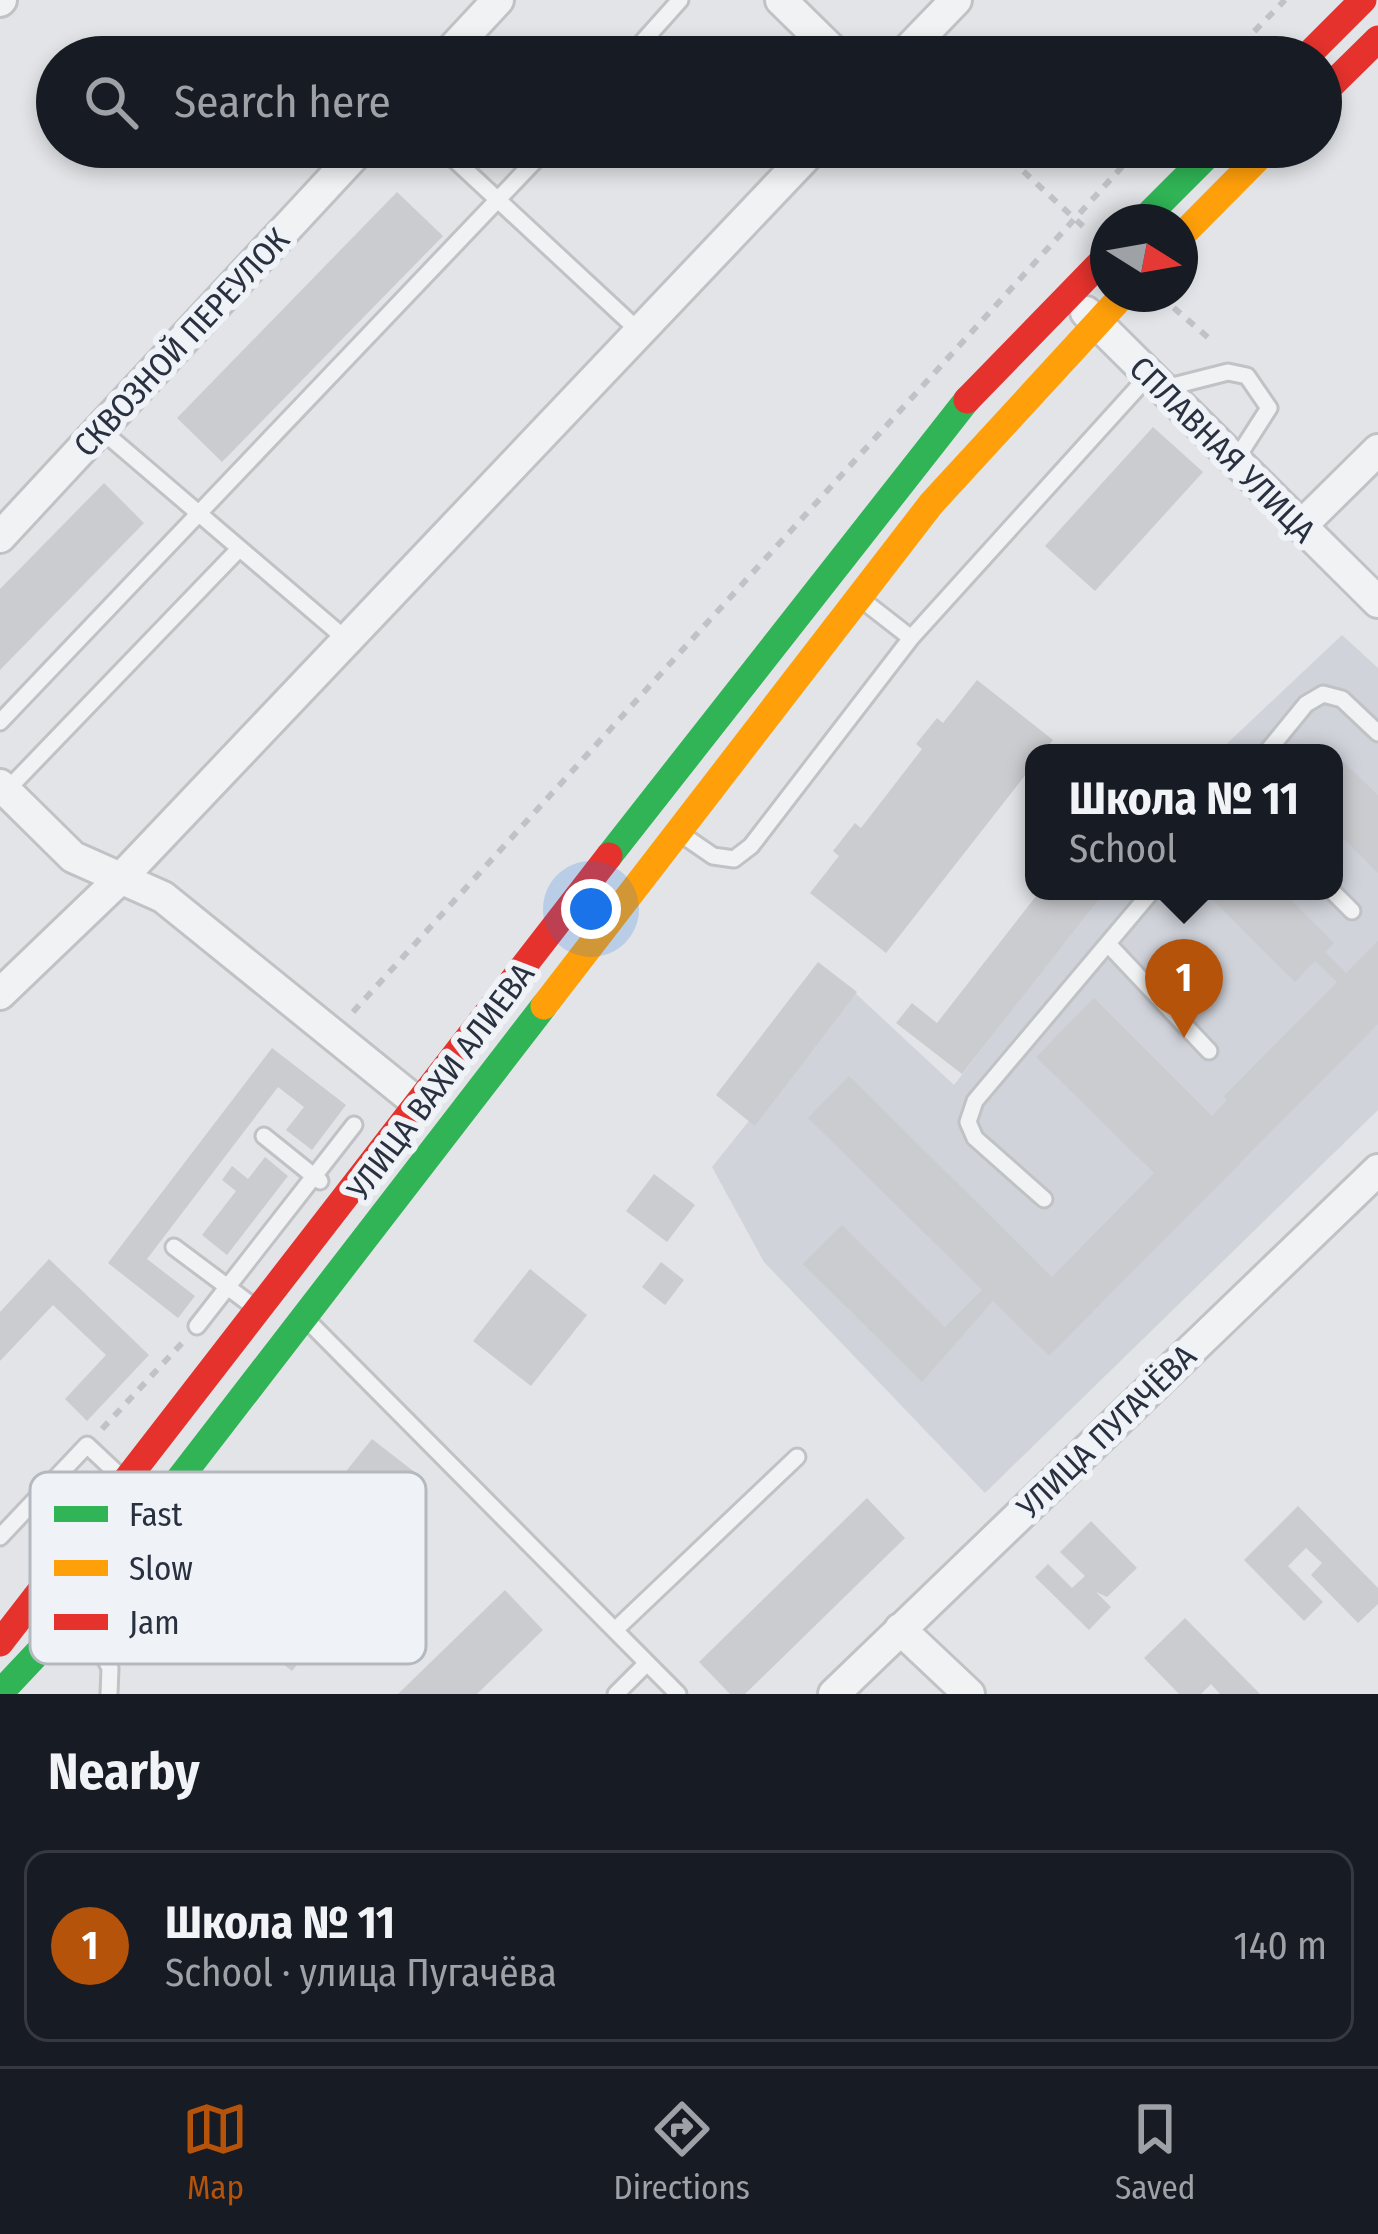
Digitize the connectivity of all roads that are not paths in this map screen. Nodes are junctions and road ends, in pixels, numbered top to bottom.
1 (498, 0) edge
2 (680, 0) edge
3 (781, 0) edge
4 (956, 0) edge
5 (1363, 0) edge
6 (465, 36) edge
7 (648, 36) edge
8 (817, 36) edge
9 (922, 36) edge
10 (1327, 36) edge
11 (1378, 39) edge
12 (1342, 74) edge
13 (342, 168) edge
14 (462, 168) edge
15 (529, 168) edge
16 (795, 168) edge
17 (1195, 168) edge
18 (1248, 168) edge
19 (498, 203) junction
20 (1160, 204) edge
21 (1198, 219) edge
22 (1090, 264) edge
23 (1069, 295) junction
24 (1106, 312) edge
25 (1096, 322) junction
26 (640, 332) junction
27 (1156, 382) junction
28 (100, 429) junction
29 (1378, 450) edge
30 (1235, 461) junction
31 (199, 517) junction
32 (1300, 526) junction
33 (0, 537) edge
34 (238, 549) junction
35 (859, 598) junction
36 (1378, 602) edge
37 (911, 638) junction
38 (348, 641) junction
39 (0, 722) edge
40 (1378, 733) edge
41 (1273, 744) edge
42 (3, 788) edge
43 (677, 831) junction
44 (122, 877) junction
45 (1144, 900) edge
46 (1341, 900) edge
47 (1352, 911) dead end
48 (1108, 944) junction
49 (0, 994) edge
50 (1209, 1051) dead end
51 (420, 1105) junction
52 (354, 1125) dead end
53 (264, 1136) dead end
54 (1378, 1170) edge
55 (316, 1177) junction
56 (1044, 1199) dead end
57 (346, 1202) junction
58 (174, 1247) dead end
59 (228, 1288) junction
60 (260, 1312) junction
61 (304, 1317) junction
62 (197, 1327) road end
63 (797, 1457) dead end
64 (61, 1472) edge
65 (116, 1472) edge
66 (136, 1472) edge
67 (185, 1472) edge
68 (30, 1505) edge
69 (0, 1537) edge
70 (30, 1606) edge
71 (900, 1629) junction
72 (615, 1630) junction
73 (0, 1643) edge
74 (30, 1662) edge
75 (647, 1663) junction
76 (108, 1664) edge
77 (0, 1694) edge
78 (109, 1694) edge
79 (616, 1694) edge
80 (679, 1694) edge
81 (834, 1694) edge
82 (969, 1694) edge

1 - 6 street
2 - 7 lane
3 - 8 street
4 - 9 street
5 - 10 main road
11 - 12 main road
13 - 28 street, СКВОЗНОЙ ПЕРЕУЛОК
14 - 19 lane
15 - 19 lane
16 - 26 street
17 - 20 main road
18 - 21 main road
19 - 26 lane
19 - 31 lane
22 - 23 main road, УЛИЦА ВАХИ АЛИЕВА
23 - 25 street, СПЛАВНАЯ УЛИЦА
23 - 51 main road, УЛИЦА ВАХИ АЛИЕВА
24 - 25 main road, УЛИЦА ВАХИ АЛИЕВА
25 - 27 street, СПЛАВНАЯ УЛИЦА
25 - 35 main road, УЛИЦА ВАХИ АЛИЕВА
26 - 38 street
27 - 30 street, СПЛАВНАЯ УЛИЦА
27 - 30 lane
27 - 37 lane
28 - 31 lane
28 - 33 street, СКВОЗНОЙ ПЕРЕУЛОК
29 - 32 street
30 - 32 street, СПЛАВНАЯ УЛИЦА
31 - 34 lane
31 - 39 lane
32 - 36 street, СПЛАВНАЯ УЛИЦА
34 - 38 lane
34 - 42 lane
35 - 37 lane
35 - 43 main road, УЛИЦА ВАХИ АЛИЕВА
37 - 43 lane
38 - 44 street
40 - 41 lane
42 - 44 street
43 - 61 main road, УЛИЦА ВАХИ АЛИЕВА
44 - 49 street
44 - 51 street
45 - 48 lane
46 - 47 lane
48 - 50 lane
48 - 56 lane
51 - 57 main road, УЛИЦА ВАХИ АЛИЕВА
52 - 55 lane
53 - 55 lane
54 - 71 street, УЛИЦА ПУГАЧЁВА
55 - 57 lane
55 - 59 lane
57 - 60 main road, УЛИЦА ВАХИ АЛИЕВА
58 - 59 lane
59 - 60 lane
59 - 62 lane
60 - 66 main road, УЛИЦА ВАХИ АЛИЕВА
61 - 67 main road, УЛИЦА ВАХИ АЛИЕВА
61 - 72 lane
63 - 72 lane
64 - 65 lane
68 - 69 lane
70 - 73 main road, УЛИЦА ВАХИ АЛИЕВА
71 - 81 street, УЛИЦА ПУГАЧЁВА
71 - 82 street
72 - 75 lane
74 - 77 main road, УЛИЦА ВАХИ АЛИЕВА
75 - 79 lane
75 - 80 lane
76 - 78 lane

